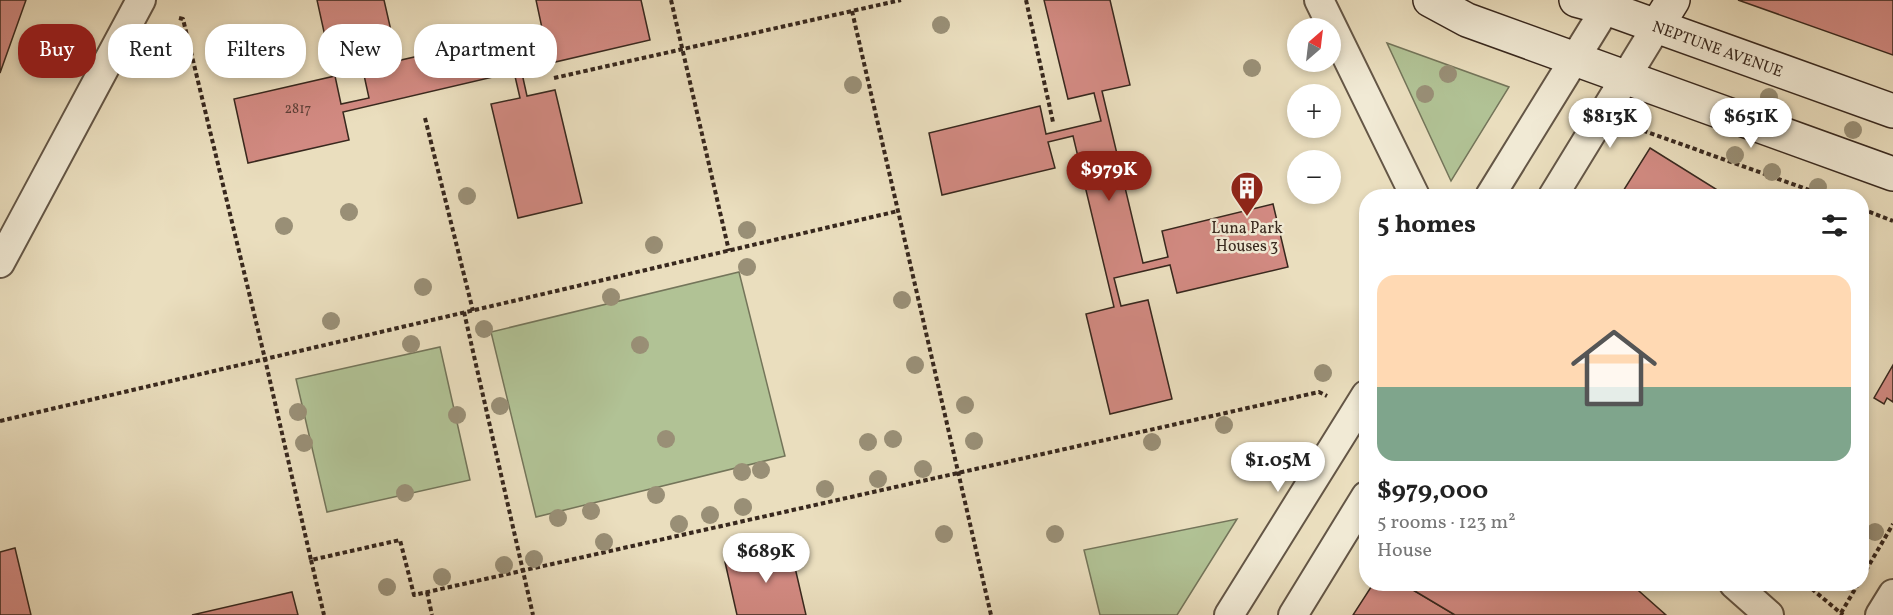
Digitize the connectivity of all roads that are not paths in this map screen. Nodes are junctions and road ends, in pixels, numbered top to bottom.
1 (141, 0) edge
2 (1318, 0) edge
3 (1430, 0) edge
4 (1597, 3) edge
5 (1665, 13) edge
6 (1575, 58) junction
7 (1627, 76) junction
8 (1893, 111) edge
9 (1893, 174) edge
10 (1412, 189) edge
11 (1494, 189) edge
12 (1557, 189) edge
13 (0, 263) edge
14 (1359, 406) edge
15 (1359, 507) edge
16 (1742, 591) edge
17 (1893, 594) edge
18 (1229, 615) edge
19 (1293, 615) edge
20 (1769, 615) edge
21 (1880, 615) edge

1 - 13 street
2 - 10 street
3 - 6 main road
4 - 5 main road, NEPTUNE AVENUE
4 - 6 street
5 - 7 street
5 - 8 main road, NEPTUNE AVENUE
6 - 7 main road
6 - 11 street
7 - 9 main road
7 - 12 street
14 - 18 street
15 - 19 street
16 - 20 street
17 - 21 street

